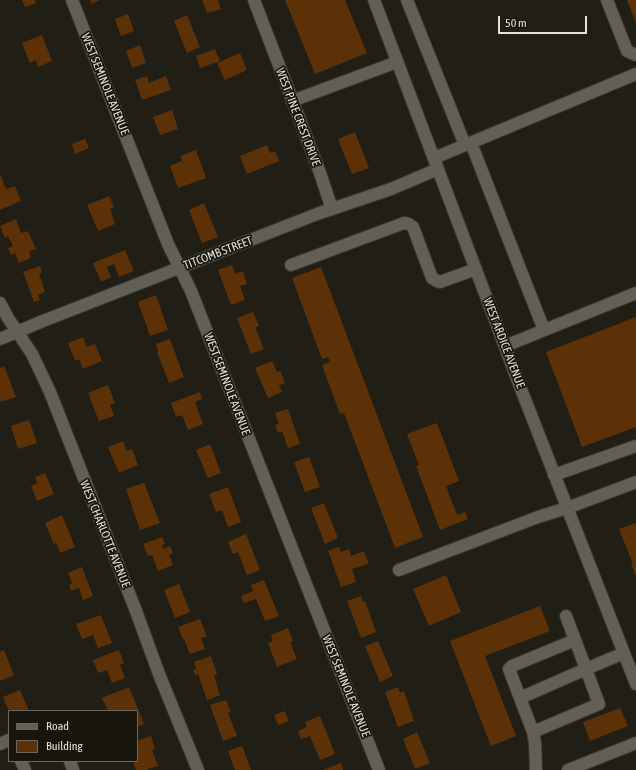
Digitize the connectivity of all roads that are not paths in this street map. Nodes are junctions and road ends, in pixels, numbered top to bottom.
1 (72, 0) edge
2 (254, 0) edge
3 (374, 0) edge
4 (407, 0) edge
5 (607, 0) edge
6 (636, 55) edge
7 (397, 62) junction
8 (636, 74) edge
9 (292, 101) junction
10 (468, 144) junction
11 (436, 164) junction
12 (332, 209) junction
13 (291, 265) dead end
14 (179, 268) junction
15 (476, 269) junction
16 (636, 293) edge
17 (0, 303) edge
18 (544, 330) junction
19 (18, 332) junction
20 (0, 340) edge
21 (505, 346) junction
22 (636, 446) edge
23 (554, 475) junction
24 (636, 482) edge
25 (567, 508) junction
26 (399, 570) dead end
27 (566, 616) dead end
28 (575, 640) junction
29 (624, 653) junction
30 (586, 669) junction
31 (636, 684) edge
32 (520, 698) junction
33 (533, 732) junction
34 (636, 743) edge
35 (198, 770) edge
36 (379, 770) edge
37 (536, 770) edge
38 (568, 770) edge

1 - 14 street, WEST SEMINOLE AVENUE
2 - 9 street, WEST PINE CREST DRIVE
3 - 7 street, WEST ARDICE AVENUE
4 - 10 street
5 - 6 street
7 - 9 street
7 - 11 street, WEST ARDICE AVENUE
8 - 10 street, TITCOMB STREET
9 - 12 street, WEST PINE CREST DRIVE
10 - 11 street, TITCOMB STREET
10 - 18 street
11 - 12 street, TITCOMB STREET
11 - 15 street, WEST ARDICE AVENUE
12 - 14 street, TITCOMB STREET
13 - 15 street
14 - 19 street, TITCOMB STREET
14 - 36 street, WEST SEMINOLE AVENUE
15 - 21 street, WEST ARDICE AVENUE
16 - 18 street
17 - 19 street, WEST CHARLOTTE AVENUE
18 - 21 street
19 - 20 street, TITCOMB STREET
19 - 35 street, WEST CHARLOTTE AVENUE
21 - 23 street, WEST ARDICE AVENUE
22 - 23 street
23 - 25 street, WEST ARDICE AVENUE
24 - 25 street
25 - 26 street
25 - 29 street, WEST ARDICE AVENUE
27 - 28 street
28 - 30 street
28 - 32 street
29 - 30 street
29 - 31 street, WEST ARDICE AVENUE
30 - 32 street
30 - 33 street
32 - 33 street
33 - 37 street
34 - 38 street

